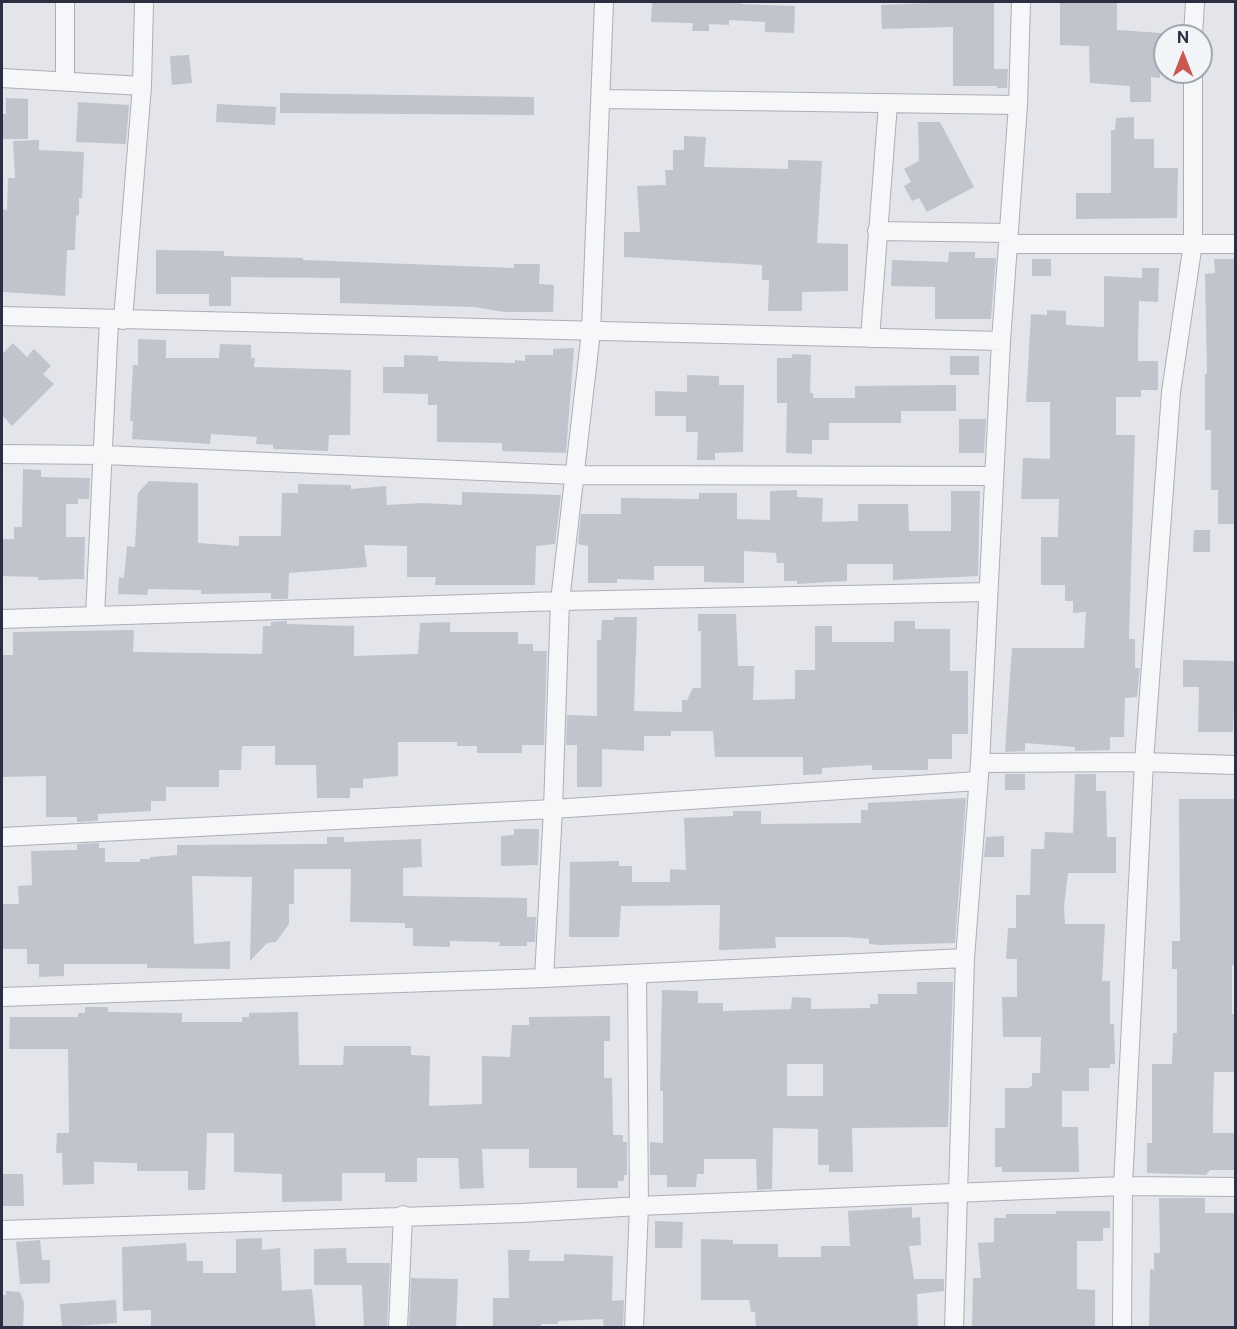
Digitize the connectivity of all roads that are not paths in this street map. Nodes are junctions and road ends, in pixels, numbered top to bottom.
1 (65, 2) edge
2 (144, 2) edge
3 (604, 2) edge
4 (1021, 2) edge
5 (1195, 2) edge
6 (1194, 24) edge
7 (2, 78) edge
8 (65, 81) junction
9 (1193, 84) edge
10 (142, 86) junction
11 (602, 99) junction
12 (888, 104) junction
13 (1018, 105) junction
14 (877, 231) junction
15 (1009, 239) junction
16 (1193, 243) junction
17 (1236, 244) edge
18 (2, 316) edge
19 (116, 320) junction
20 (591, 332) junction
21 (870, 338) junction
22 (1001, 341) junction
23 (2, 454) edge
24 (104, 455) junction
25 (575, 475) junction
26 (994, 476) junction
27 (987, 592) junction
28 (560, 601) junction
29 (95, 616) junction
30 (2, 619) edge
31 (1144, 762) junction
32 (1236, 765) edge
33 (979, 772) junction
34 (553, 809) junction
35 (2, 837) edge
36 (965, 958) junction
37 (637, 974) junction
38 (544, 978) junction
39 (2, 997) edge
40 (1123, 1186) junction
41 (1236, 1187) edge
42 (957, 1193) junction
43 (639, 1206) junction
44 (403, 1215) junction
45 (2, 1230) edge
46 (398, 1328) edge
47 (634, 1328) edge
48 (954, 1328) edge
49 (1122, 1328) edge

1 - 8 street
2 - 10 street
3 - 11 street
4 - 13 street
5 - 6 street
7 - 8 street
8 - 10 street
9 - 16 street
10 - 19 street
11 - 12 street
11 - 20 street
12 - 13 street
12 - 14 street
13 - 15 street
14 - 15 street
14 - 21 street
15 - 16 street
15 - 22 street
16 - 17 street
16 - 31 street
18 - 19 street
19 - 20 street
19 - 24 street
20 - 21 street
20 - 25 street
21 - 22 street
22 - 26 street
23 - 24 street
24 - 25 street
24 - 29 street
25 - 26 street
25 - 28 street
26 - 27 street
27 - 28 street
27 - 33 street
28 - 29 street
28 - 34 street
29 - 30 street
31 - 32 street
31 - 33 street
31 - 40 street
33 - 34 street
33 - 36 street
34 - 35 street
34 - 38 street
36 - 37 street
36 - 42 street
37 - 38 street
37 - 43 street
38 - 39 street
40 - 41 street
40 - 42 street
40 - 49 street
42 - 43 street
42 - 48 street
43 - 44 street
43 - 47 street
44 - 45 street
44 - 46 street

